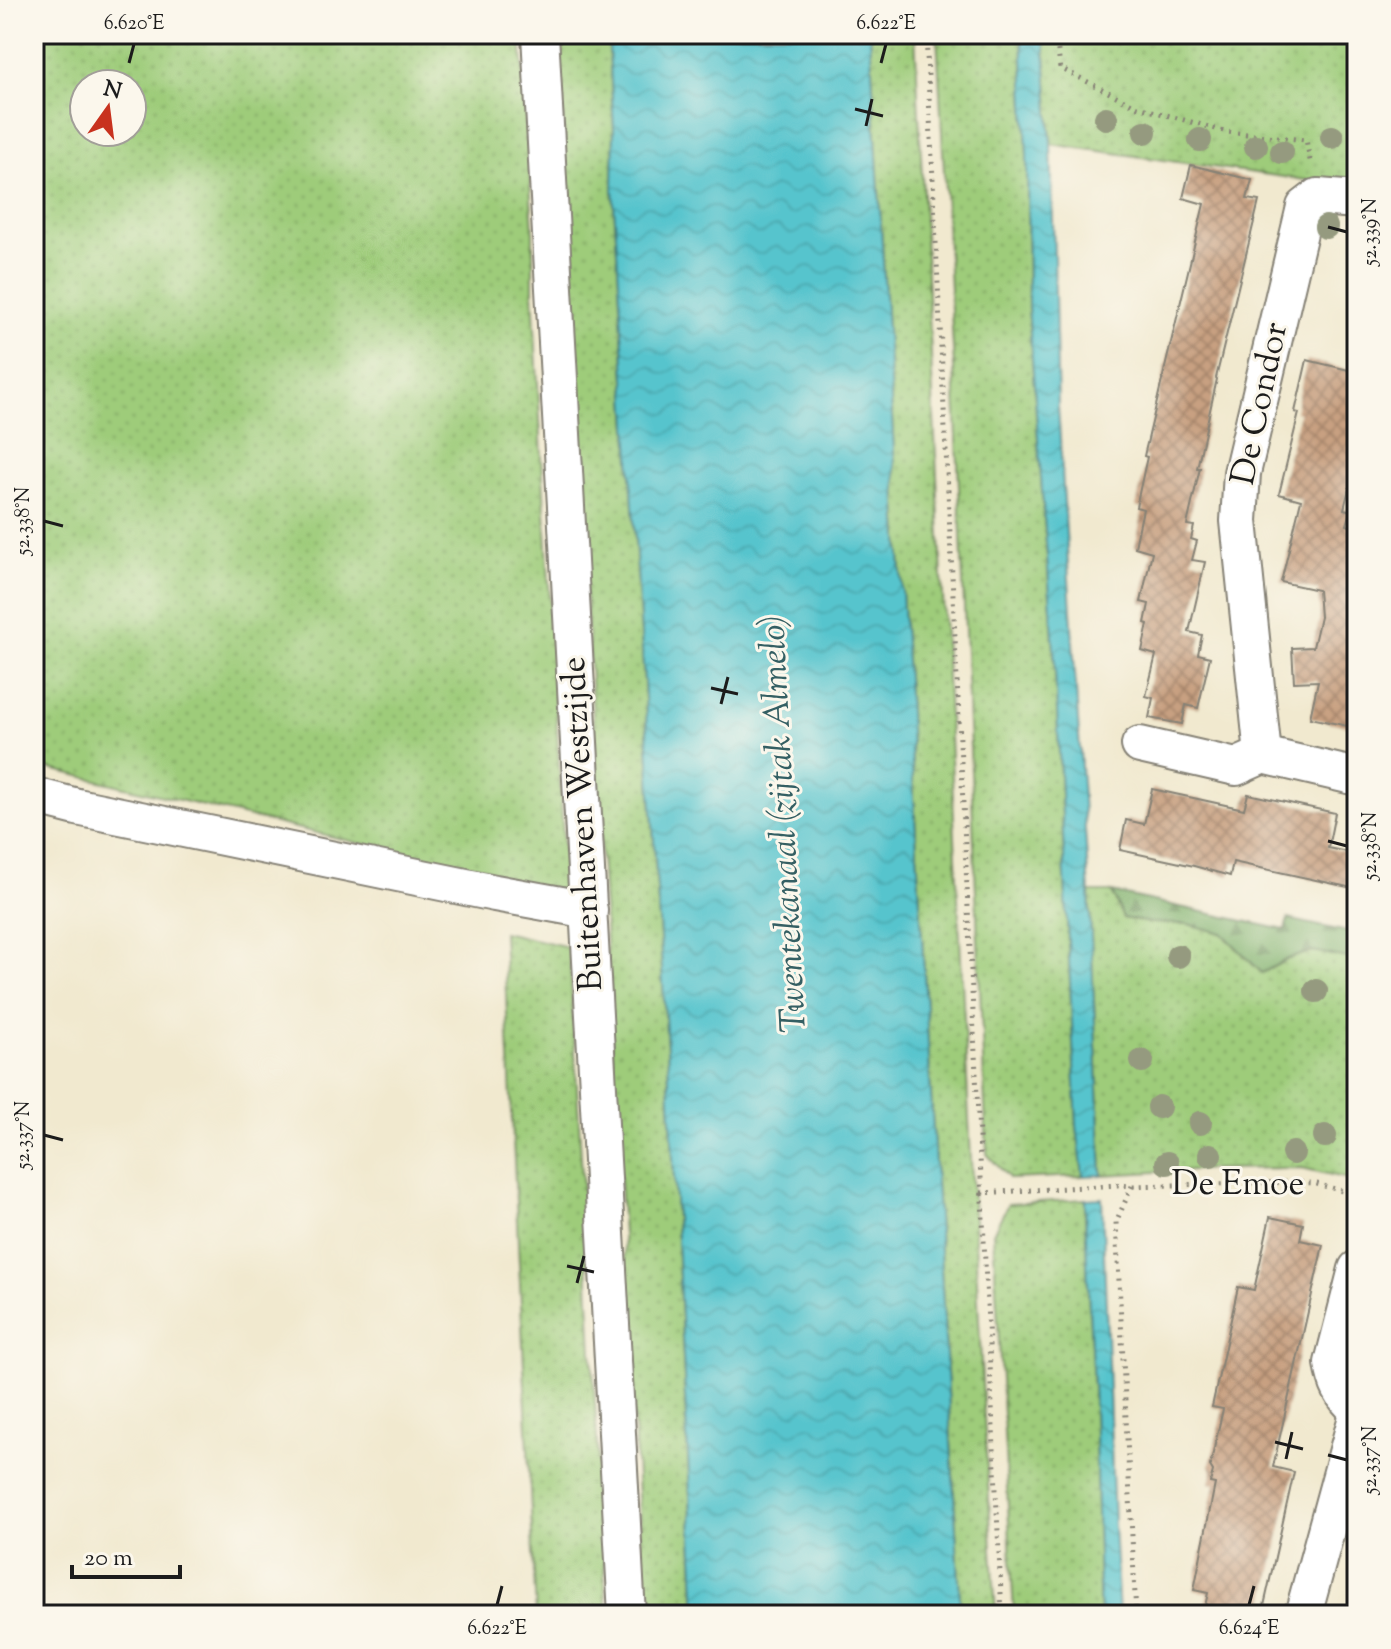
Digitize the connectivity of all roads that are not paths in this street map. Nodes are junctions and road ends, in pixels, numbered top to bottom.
1 (540, 34) edge
2 (1357, 200) edge
3 (1140, 745) dead end
4 (1263, 755) junction
5 (1357, 777) edge
6 (34, 796) edge
7 (589, 910) junction
8 (1357, 1269) edge
9 (1357, 1409) edge
10 (1357, 1417) edge
11 (627, 1615) edge
12 (1303, 1615) edge

1 - 7 street, Buitenhaven Westzijde
2 - 4 street, De Condor
3 - 4 street
4 - 5 street
6 - 7 street
7 - 11 street, Buitenhaven Westzijde
8 - 9 street
10 - 12 street

